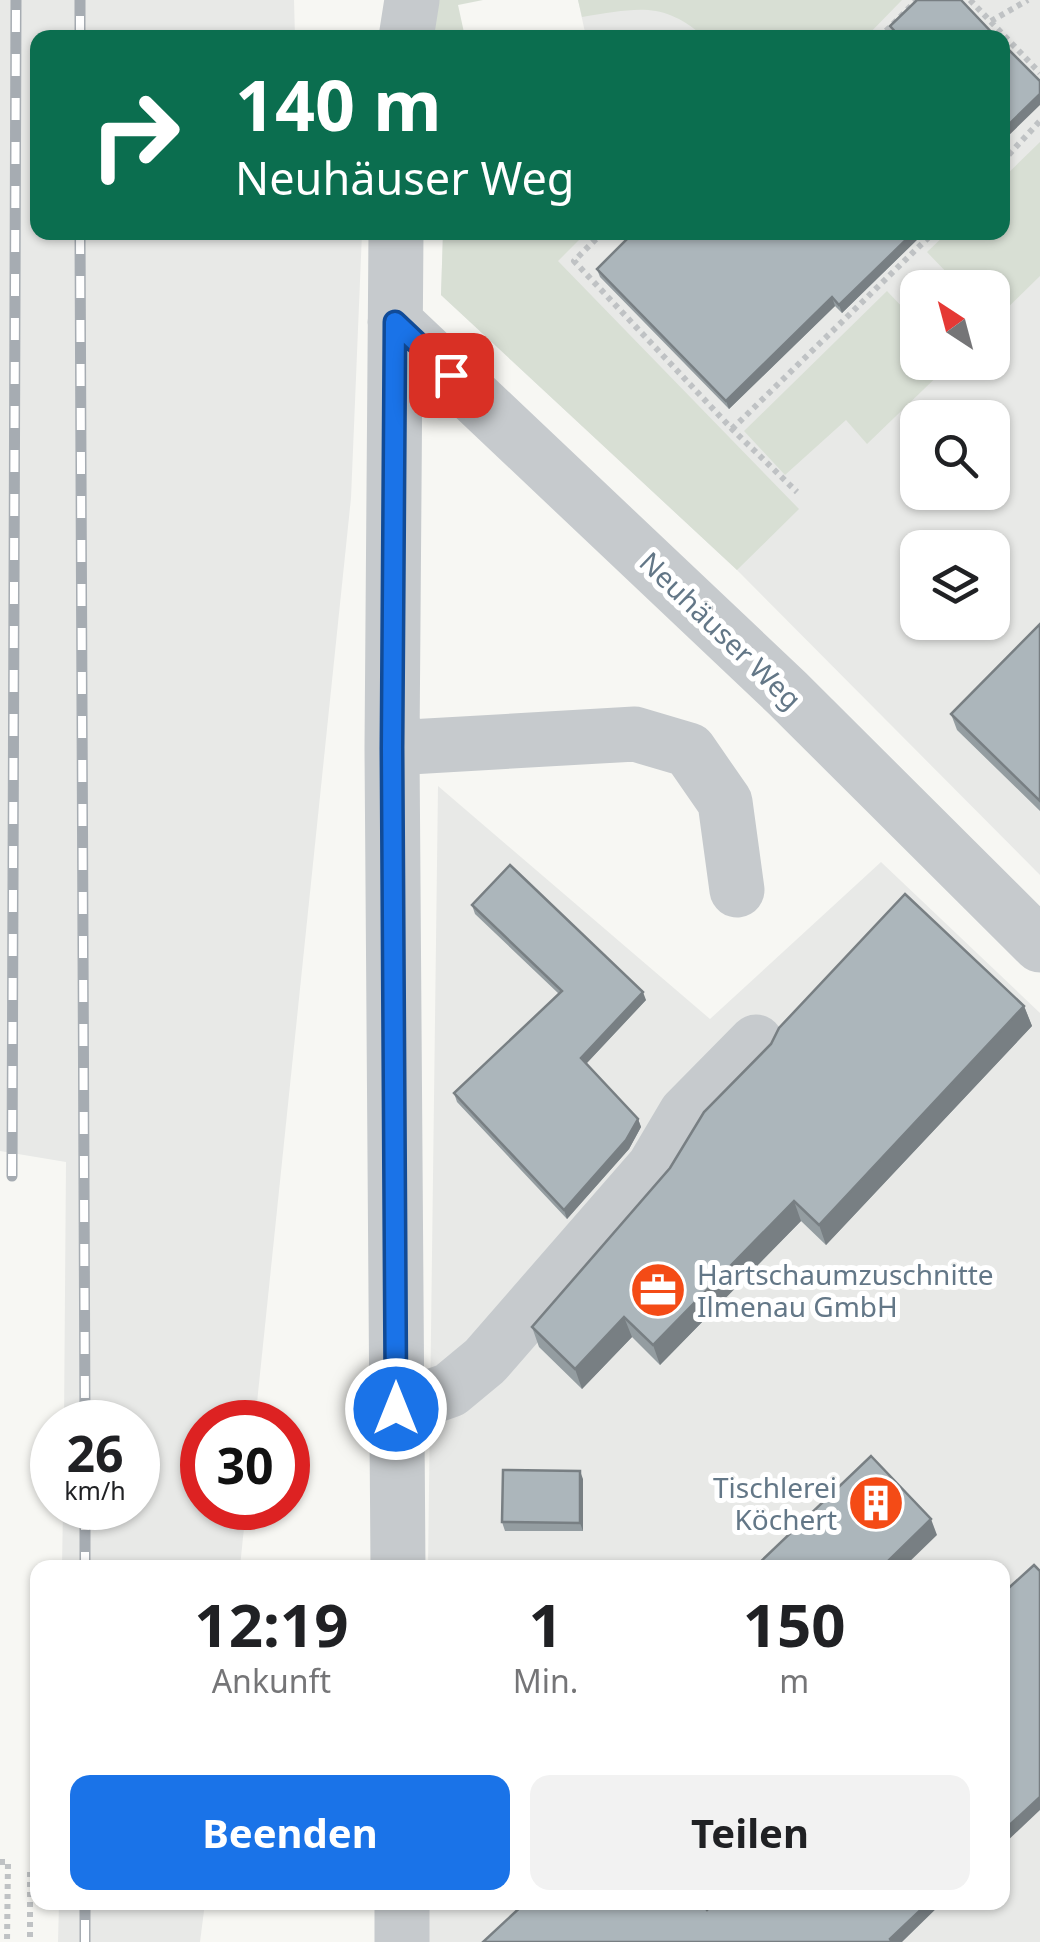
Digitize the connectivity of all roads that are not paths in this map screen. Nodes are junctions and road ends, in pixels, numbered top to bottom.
1 (412, 0) edge
2 (407, 30) edge
3 (396, 240) edge
4 (395, 322) junction
5 (392, 748) junction
6 (737, 890) dead end
7 (1040, 945) edge
8 (756, 1042) dead end
9 (396, 1409) junction
10 (398, 1560) edge
11 (402, 1910) edge
12 (402, 1942) edge

1 - 2 street
3 - 4 street
4 - 5 street
4 - 7 street, Neuhäuser Weg
5 - 6 street
5 - 9 street
8 - 9 street
9 - 10 street
11 - 12 street

